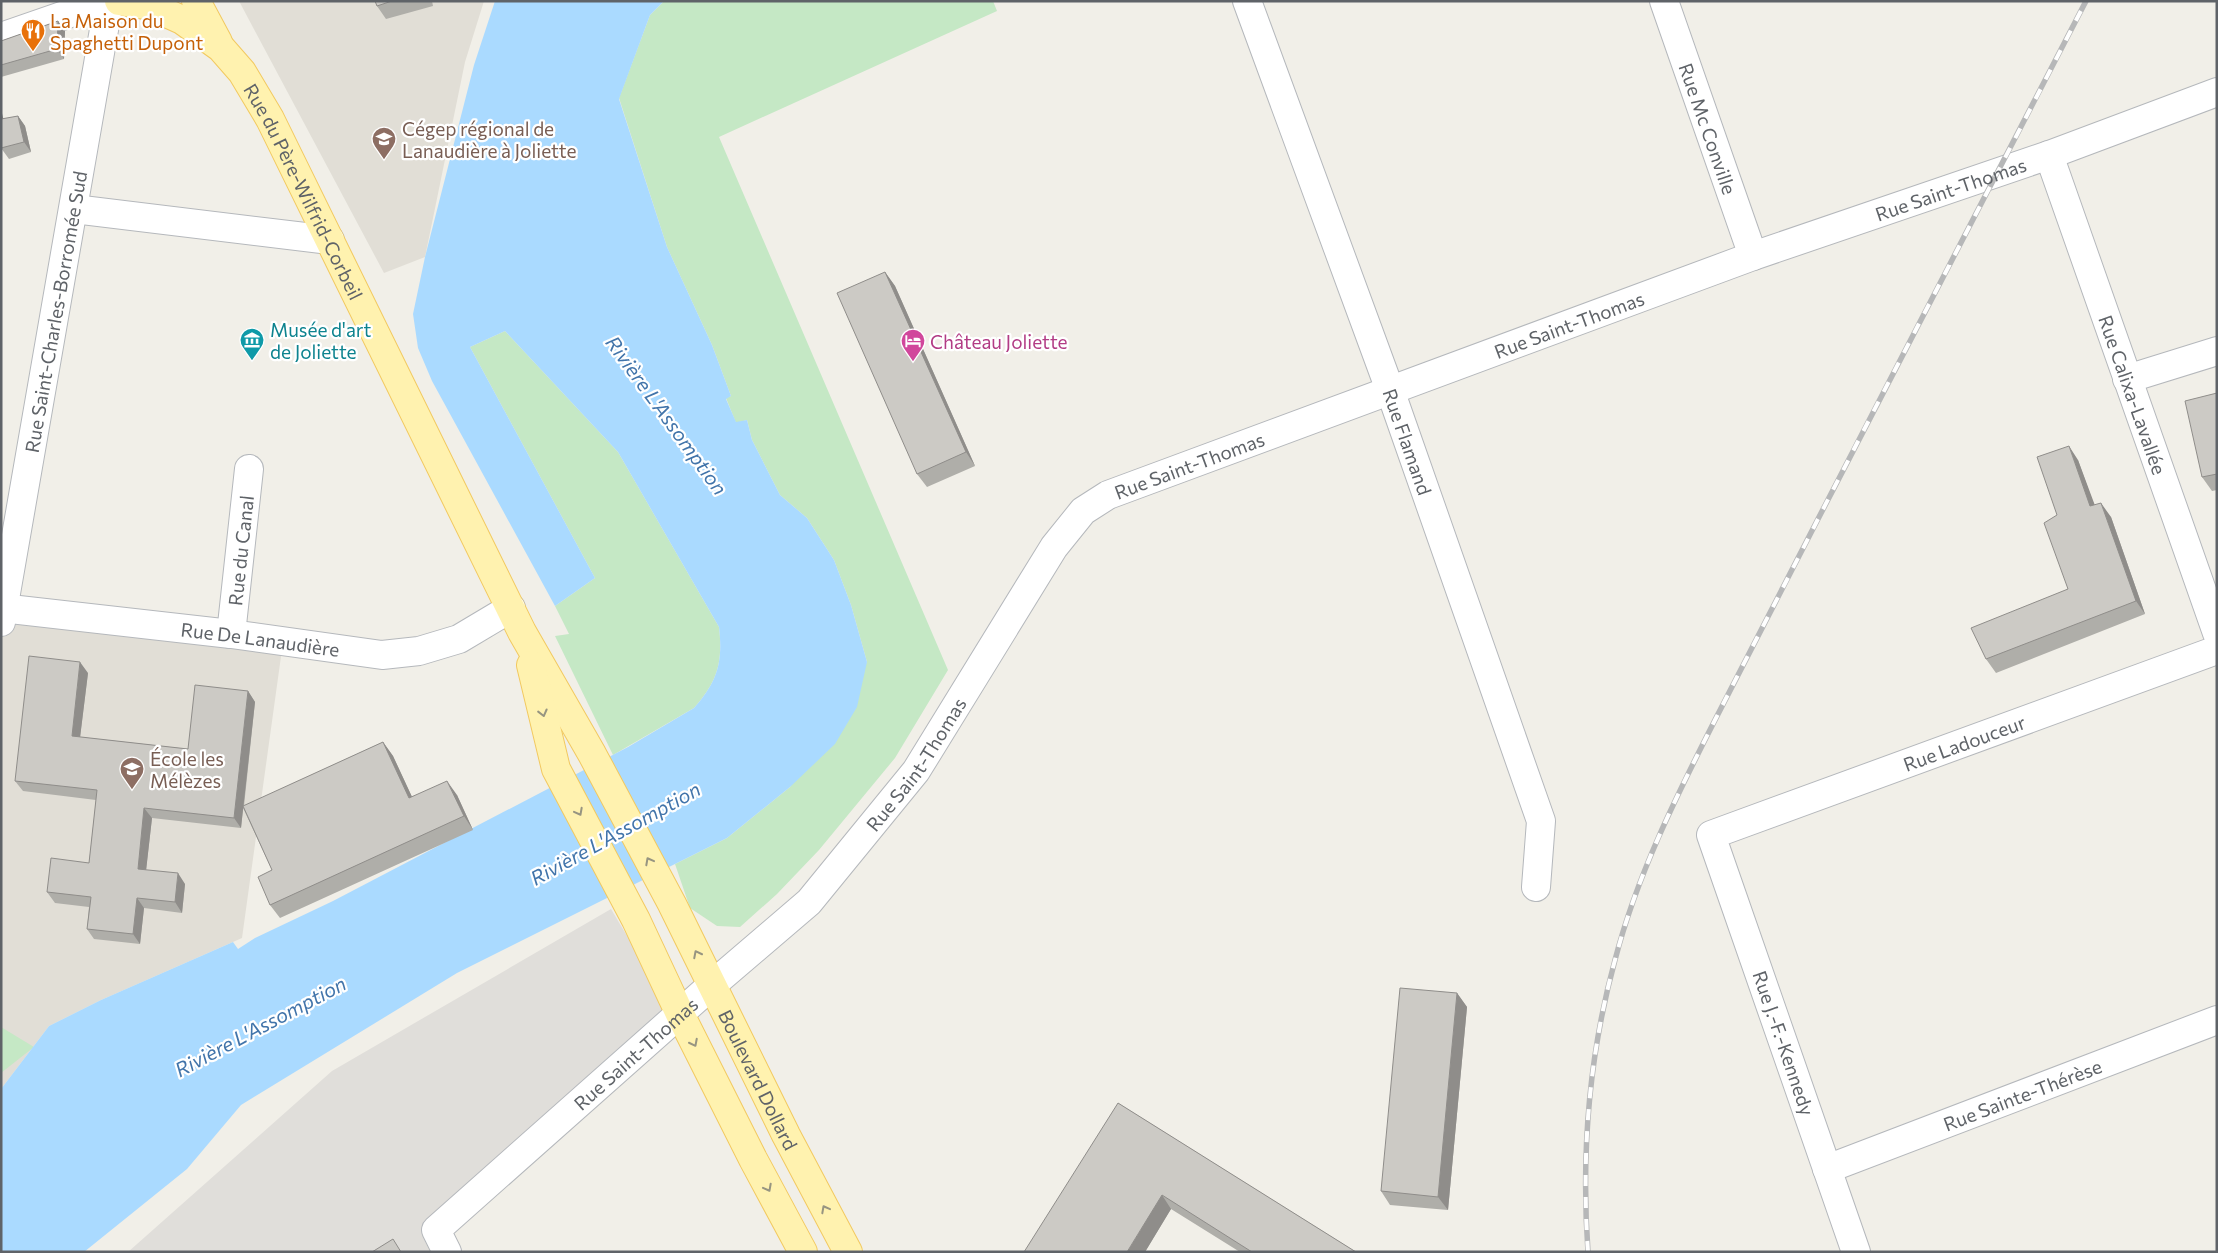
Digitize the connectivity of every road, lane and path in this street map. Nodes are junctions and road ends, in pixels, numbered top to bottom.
1 (105, 1) edge
2 (109, 1) edge
3 (119, 1) edge
4 (196, 1) edge
5 (1247, 1) edge
6 (1664, 1) edge
7 (1, 37) edge
8 (221, 48) junction
9 (2217, 92) edge
10 (2049, 155) junction
11 (74, 209) junction
12 (330, 240) junction
13 (1753, 256) junction
14 (2217, 351) edge
15 (2127, 379) junction
16 (1390, 390) junction
17 (249, 469) dead end
18 (2, 613) edge
19 (517, 620) junction
20 (231, 634) junction
21 (2217, 634) edge
22 (2217, 650) edge
23 (1711, 835) joint
24 (1536, 887) dead end
25 (672, 904) joint
26 (712, 985) junction
27 (680, 1014) junction
28 (2217, 1020) edge
29 (1828, 1169) junction
30 (441, 1241) edge
31 (803, 1252) edge
32 (848, 1252) edge
33 (1856, 1252) edge

1 - 7 street
2 - 11 street, Rue Saint-Charles-Borromée Sud
3 - 8 main road, Rue du Père-Wilfrid-Corbeil
4 - 8 main road
5 - 16 street, Rue Flamand
6 - 13 street, Rue Mc Conville
8 - 12 main road, Rue du Père-Wilfrid-Corbeil
9 - 10 street, Rue Saint-Thomas
10 - 13 street, Rue Saint-Thomas
10 - 15 street, Rue Calixa-Lavallée
11 - 12 street
11 - 18 street, Rue Saint-Charles-Borromée Sud
12 - 19 main road, Rue du Père-Wilfrid-Corbeil
13 - 16 street, Rue Saint-Thomas
14 - 15 street
15 - 21 street, Rue Calixa-Lavallée
16 - 24 street, Rue Flamand
16 - 26 street, Rue Saint-Thomas
17 - 20 street, Rue du Canal
18 - 20 street, Rue De Lanaudière
19 - 20 street, Rue De Lanaudière
25 -> 19 main road, Rue du Père-Wilfrid-Corbeil
19 -> 27 main road, Rue du Père-Wilfrid-Corbeil
22 - 23 street, Rue Ladouceur
23 - 29 street, Rue J.-F.-Kennedy
26 -> 25 main road, Boulevard Dollard
26 - 27 street, Rue Saint-Thomas
32 -> 26 main road, Boulevard Dollard
27 - 30 street, Rue Saint-Thomas
27 -> 31 main road
28 - 29 street, Rue Sainte-Thérèse
29 - 33 street, Rue J.-F.-Kennedy

